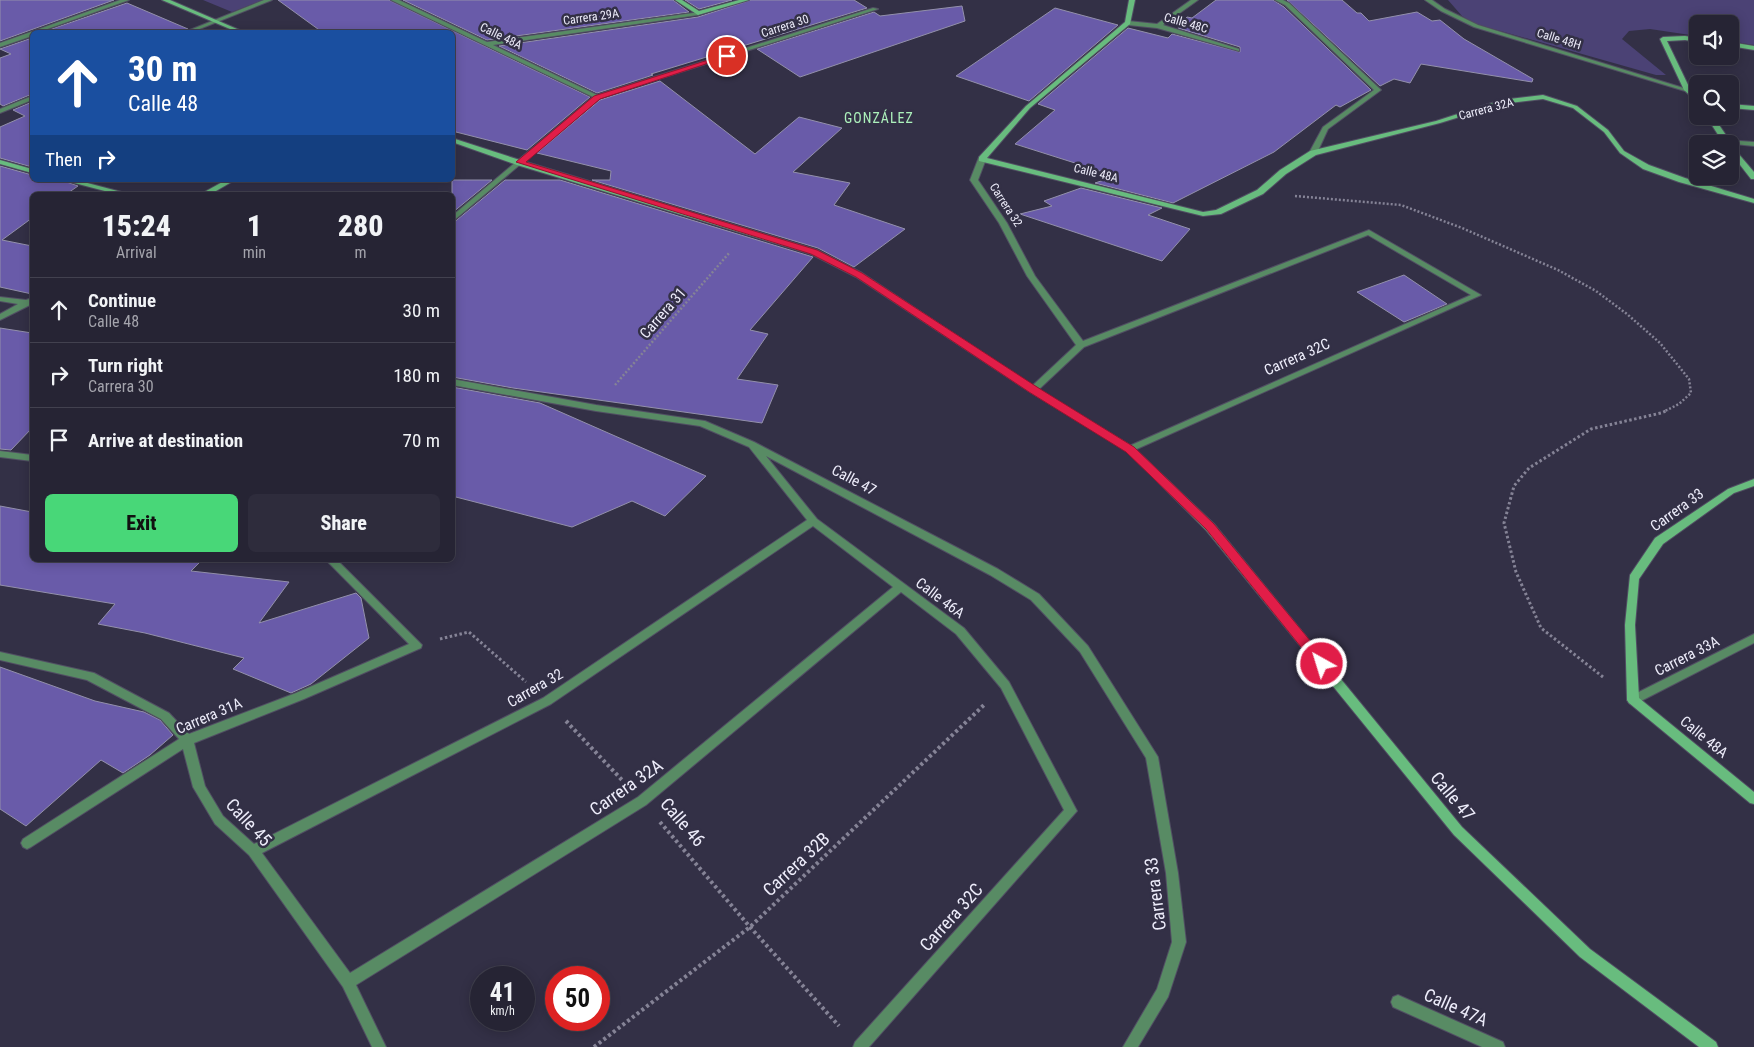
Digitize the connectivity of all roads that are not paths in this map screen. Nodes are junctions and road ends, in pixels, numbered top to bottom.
1 (126, 0) edge
2 (165, 0) edge
3 (269, 0) edge
4 (394, 0) edge
5 (678, 0) edge
6 (746, 0) edge
7 (1132, 0) edge
8 (1195, 0) edge
9 (1278, 0) edge
10 (1428, 0) edge
11 (875, 10) dead end
12 (698, 13) junction
13 (214, 21) junction
14 (1128, 23) junction
15 (1158, 26) junction
16 (42, 30) edge
17 (193, 30) edge
18 (236, 30) edge
19 (30, 34) edge
20 (1689, 39) edge
21 (486, 44) junction
22 (0, 45) edge
23 (1739, 46) edge
24 (1754, 48) edge
25 (1237, 50) dead end
26 (1687, 90) joint
27 (597, 97) junction
28 (30, 99) edge
29 (1739, 107) edge
30 (1754, 108) edge
31 (0, 111) edge
32 (455, 141) edge
33 (1739, 144) edge
34 (1754, 144) edge
35 (1313, 153) junction
36 (1739, 158) edge
37 (982, 159) junction
38 (0, 162) edge
39 (520, 162) junction
40 (30, 171) edge
41 (1754, 177) edge
42 (74, 182) edge
43 (227, 182) edge
44 (116, 192) edge
45 (209, 192) edge
46 (1754, 202) edge
47 (1203, 214) joint
48 (455, 217) edge
49 (0, 298) edge
50 (30, 302) edge
51 (30, 302) edge
52 (0, 317) edge
53 (1081, 345) junction
54 (455, 383) edge
55 (1033, 390) junction
56 (751, 444) junction
57 (1130, 449) junction
58 (0, 454) edge
59 (30, 458) edge
60 (1754, 482) edge
61 (813, 521) junction
62 (333, 562) edge
63 (900, 587) junction
64 (1754, 638) edge
65 (0, 656) edge
66 (1633, 700) junction
67 (187, 740) junction
68 (1152, 757) joint
69 (1754, 799) edge
70 (1070, 811) joint
71 (27, 843) dead end
72 (253, 851) junction
73 (348, 982) junction
74 (1398, 1002) dead end
75 (379, 1047) edge
76 (860, 1047) edge
77 (1130, 1047) edge
78 (1498, 1047) edge
79 (1711, 1047) edge

1 - 16 street
2 - 13 street
3 - 13 street
4 - 21 street, Calle 48A
5 - 12 street
6 - 12 street
7 - 14 street
8 - 15 street
9 - 35 street
10 - 26 street, Calle 48H
11 - 27 street, Carrera 30
12 - 21 street, Carrera 29A
13 - 17 street
13 - 18 street
14 - 15 street, Calle 48C
14 - 37 street, Carrera 32
15 - 25 street, Calle 48C
19 - 22 street
20 - 26 street
21 - 27 street, Calle 48A
23 - 24 street
27 - 39 street, Carrera 30
28 - 31 street
29 - 30 street
32 - 39 street, Calle 47
33 - 34 street
35 - 46 street, Carrera 32A
35 - 47 street, Carrera 32A
36 - 41 street
37 - 47 street, Calle 48A
37 - 53 street, Carrera 32
38 - 40 street
39 - 48 street, Carrera 30
39 - 55 street, Calle 47
42 - 44 street
43 - 45 street
49 - 50 street
51 - 52 street
53 - 55 street
53 - 57 street, Carrera 32C
54 - 56 street, Calle 47
55 - 57 street, Calle 47
56 - 61 street, Calle 46A
56 - 68 street, Calle 47
57 - 79 street, Calle 47
58 - 59 street
60 - 66 street, Carrera 33
61 - 63 street, Calle 46A
61 - 72 street, Carrera 32
62 - 67 street, Carrera 31A
63 - 70 street, Calle 46A
63 - 73 street, Carrera 32A
64 - 66 street, Carrera 33A
65 - 67 street, Calle 45
66 - 69 street, Calle 48A
67 - 71 street, Carrera 31A
67 - 72 street, Calle 45
68 - 77 street, Carrera 33
70 - 76 street, Carrera 32C
72 - 73 street, Calle 45
73 - 75 street, Calle 45
74 - 78 street, Calle 47A

